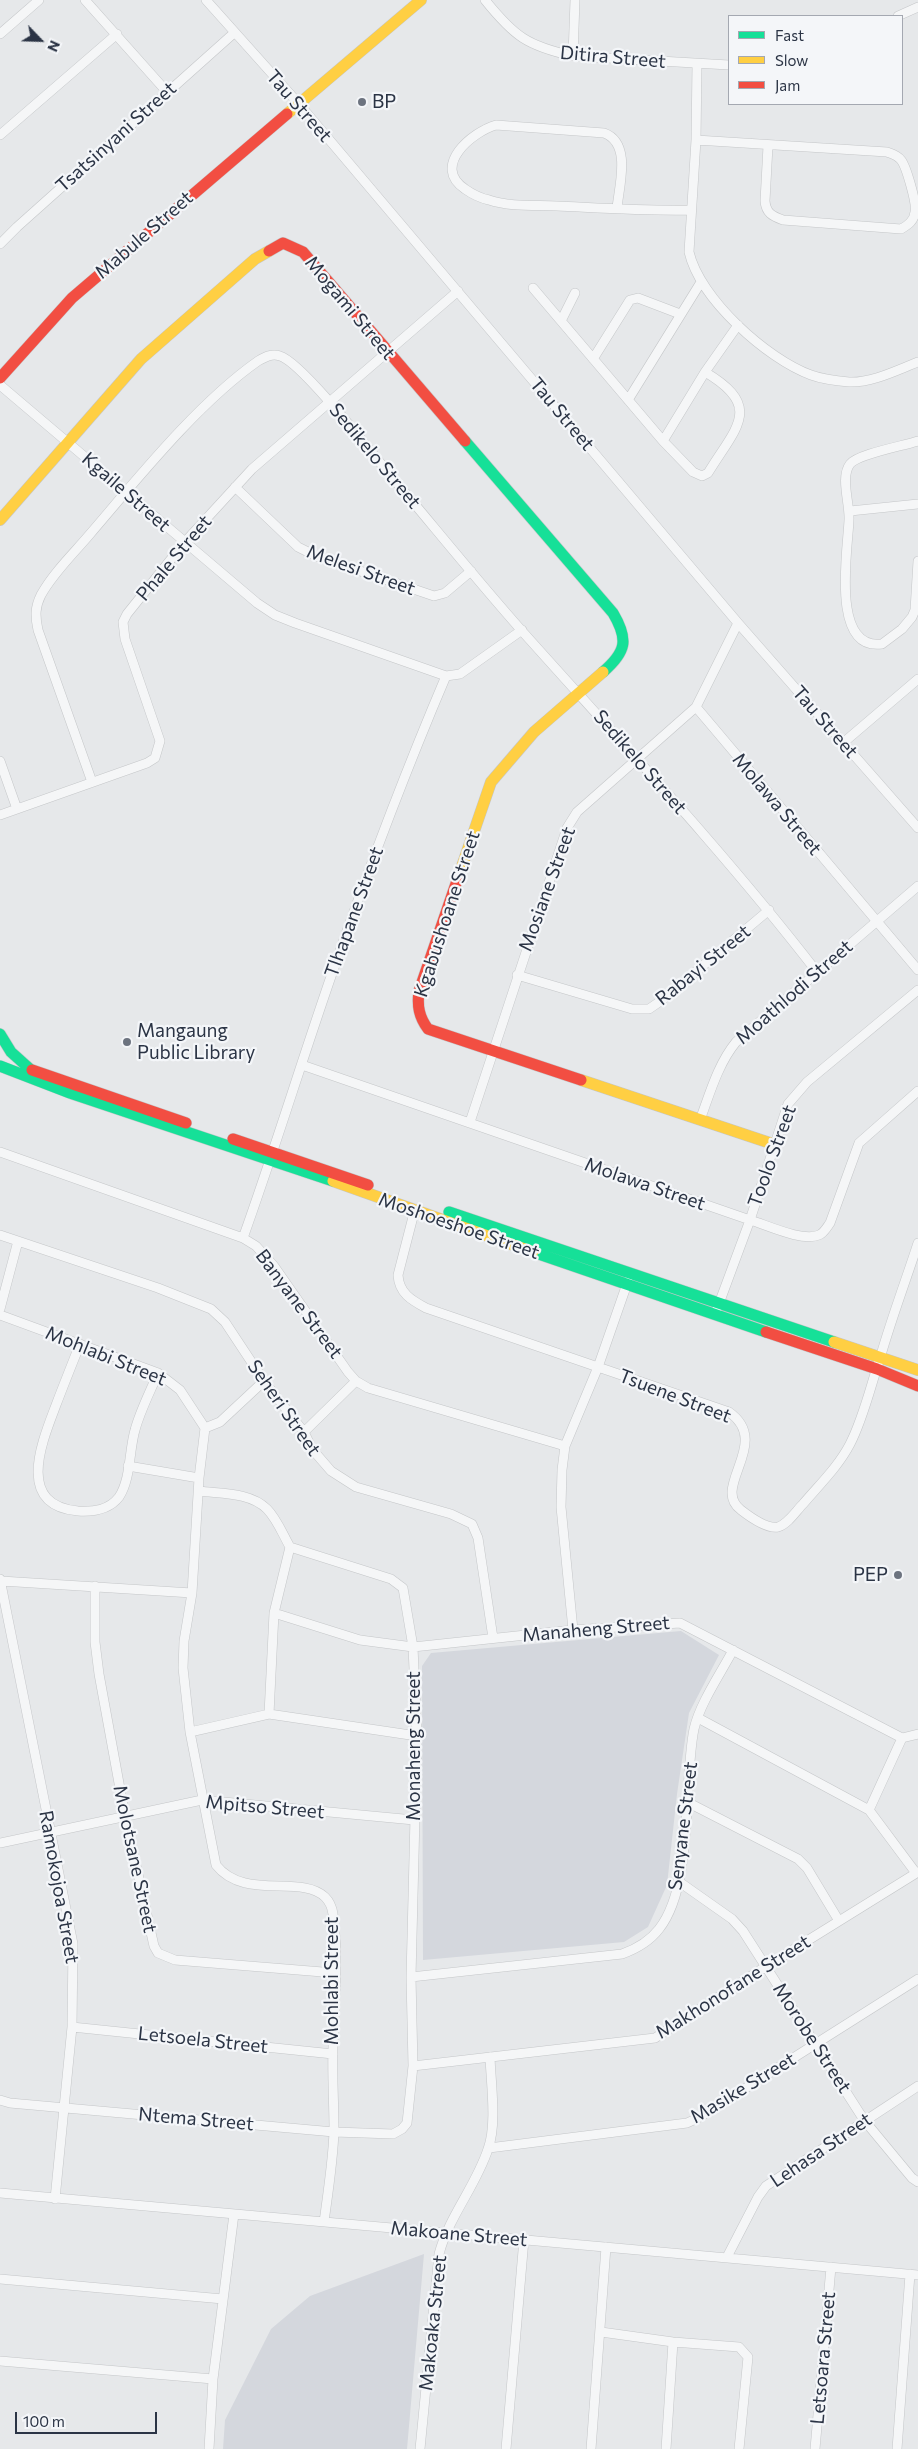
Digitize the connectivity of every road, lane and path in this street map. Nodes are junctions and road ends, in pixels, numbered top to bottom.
1 (39, 0) edge
2 (85, 0) edge
3 (206, 0) edge
4 (421, 0) edge
5 (485, 0) edge
6 (575, 0) edge
7 (918, 7) edge
8 (900, 15) edge
9 (234, 33) junction
10 (0, 34) edge
11 (116, 34) junction
12 (573, 56) junction
13 (697, 64) junction
14 (728, 65) edge
15 (167, 92) junction
16 (298, 104) junction
17 (0, 135) edge
18 (696, 140) junction
19 (768, 146) junction
20 (617, 208) junction
21 (690, 210) junction
22 (0, 244) edge
23 (702, 282) junction
24 (534, 288) dead end
25 (458, 291) junction
26 (575, 293) dead end
27 (680, 314) junction
28 (560, 321) junction
29 (738, 326) junction
30 (387, 352) junction
31 (593, 359) junction
32 (918, 362) edge
33 (705, 372) junction
34 (0, 378) edge
35 (0, 385) edge
36 (628, 400) junction
37 (330, 403) junction
38 (66, 441) junction
39 (663, 441) junction
40 (918, 441) edge
41 (235, 487) junction
42 (126, 492) junction
43 (918, 504) edge
44 (850, 511) junction
45 (0, 520) edge
46 (184, 543) junction
47 (918, 561) edge
48 (471, 570) junction
49 (738, 623) junction
50 (522, 630) junction
51 (625, 641) joint
52 (446, 676) junction
53 (918, 679) edge
54 (580, 693) junction
55 (696, 707) junction
56 (843, 743) junction
57 (637, 760) junction
58 (0, 761) edge
59 (92, 782) junction
60 (17, 809) junction
61 (0, 815) edge
62 (918, 828) edge
63 (918, 886) edge
64 (769, 910) junction
65 (876, 921) junction
66 (918, 970) edge
67 (817, 972) junction
68 (517, 974) junction
69 (918, 990) edge
70 (0, 1034) edge
71 (494, 1050) junction
72 (0, 1060) edge
73 (302, 1065) junction
74 (0, 1066) edge
75 (30, 1073) junction
76 (0, 1074) edge
77 (918, 1091) edge
78 (700, 1120) junction
79 (470, 1122) junction
80 (774, 1144) junction
81 (0, 1152) edge
82 (272, 1158) junction
83 (416, 1209) junction
84 (750, 1220) junction
85 (0, 1235) edge
86 (243, 1238) junction
87 (18, 1242) junction
88 (918, 1243) edge
89 (629, 1279) junction
90 (717, 1308) junction
91 (0, 1309) edge
92 (0, 1315) edge
93 (80, 1344) junction
94 (880, 1356) junction
95 (598, 1367) junction
96 (877, 1369) junction
97 (918, 1370) edge
98 (158, 1373) junction
99 (264, 1381) junction
100 (356, 1381) junction
101 (918, 1386) edge
102 (204, 1428) junction
103 (304, 1432) junction
104 (565, 1446) junction
105 (128, 1466) junction
106 (199, 1478) junction
107 (198, 1491) junction
108 (290, 1547) junction
109 (1, 1580) edge
110 (95, 1586) junction
111 (192, 1593) junction
112 (274, 1614) junction
113 (573, 1630) junction
114 (493, 1638) junction
115 (413, 1647) junction
116 (733, 1650) junction
117 (269, 1714) junction
118 (698, 1718) junction
119 (190, 1732) junction
120 (918, 1734) edge
121 (417, 1736) junction
122 (902, 1738) junction
123 (202, 1800) junction
124 (689, 1803) junction
125 (869, 1810) junction
126 (126, 1816) junction
127 (414, 1820) junction
128 (51, 1832) junction
129 (0, 1843) edge
130 (917, 1873) edge
131 (678, 1880) junction
132 (839, 1921) junction
133 (765, 1966) junction
134 (335, 1973) junction
135 (411, 1977) junction
136 (918, 1979) edge
137 (72, 2027) junction
138 (816, 2044) junction
139 (333, 2054) junction
140 (490, 2057) junction
141 (412, 2066) junction
142 (918, 2086) edge
143 (0, 2100) edge
144 (64, 2106) junction
145 (864, 2120) junction
146 (334, 2132) junction
147 (393, 2134) joint
148 (489, 2148) junction
149 (918, 2182) edge
150 (0, 2193) edge
151 (55, 2199) junction
152 (234, 2214) junction
153 (324, 2222) junction
154 (445, 2233) junction
155 (524, 2240) junction
156 (606, 2247) junction
157 (727, 2257) junction
158 (831, 2266) junction
159 (914, 2274) edge
160 (0, 2279) edge
161 (223, 2299) junction
162 (601, 2332) junction
163 (673, 2342) junction
164 (0, 2361) edge
165 (213, 2379) junction
166 (209, 2449) edge
167 (420, 2449) edge
168 (506, 2449) edge
169 (591, 2449) edge
170 (666, 2449) edge
171 (740, 2449) edge
172 (815, 2449) edge
173 (897, 2449) edge

1 - 10 street
2 - 11 street
3 - 9 street, Tau Street
4 - 16 street, Mabule Street
5 - 12 street, Ditira Street
6 - 12 street
7 - 8 street
9 - 15 street, Tsatsinyani Street
9 - 16 street, Tau Street
11 - 15 street
11 - 17 street
12 - 13 street, Ditira Street
13 - 14 street, Ditira Street
13 - 18 street
15 - 22 street, Tsatsinyani Street
16 - 25 street, Tau Street
16 - 34 street, Mabule Street
18 - 19 street
18 - 21 street
19 - 19 street
20 - 20 street
20 - 21 street
21 - 23 street
23 - 27 street
23 - 29 street
24 - 28 street
25 - 30 street, Phale Street
25 - 49 street, Tau Street
26 - 28 street
27 - 31 street
27 - 36 street
28 - 31 street
29 - 32 street
29 - 33 street
30 - 37 street, Phale Street
30 - 38 street, Mogami Street
30 - 51 street, Mogami Street
31 - 36 street
33 - 39 street
33 - 39 street
35 - 38 street, Kgaile Street
36 - 39 street
37 - 41 street, Phale Street
37 - 42 street, Sedikelo Street
37 - 48 street, Sedikelo Street
38 - 42 street, Kgaile Street
38 - 45 street, Mogami Street
40 - 44 street
41 - 46 street, Phale Street
41 - 48 street, Melesi Street
42 - 46 street, Kgaile Street
42 - 59 street, Sedikelo Street
43 - 44 street
44 - 47 street
46 - 52 street, Kgaile Street
46 - 59 street, Phale Street
48 - 50 street, Sedikelo Street
49 - 55 street, Mosiane Street
49 - 56 street, Tau Street
50 - 52 street
50 - 54 street, Sedikelo Street
51 - 54 street, Kgabushoane Street
52 - 73 street, Tlhapane Street
53 - 56 street
54 - 57 street, Sedikelo Street
54 - 71 street, Kgabushoane Street
55 - 57 street, Mosiane Street
55 - 65 street, Molawa Street
56 - 62 street, Tau Street
57 - 64 street, Sedikelo Street
57 - 68 street, Mosiane Street
58 - 60 street
59 - 60 street, Phale Street
60 - 61 street, Phale Street
63 - 65 street, Moathlodi Street
64 - 67 street, Sedikelo Street
64 - 68 street, Rabayi Street
65 - 66 street, Molawa Street
65 - 67 street, Moathlodi Street
67 - 78 street, Moathlodi Street
68 - 71 street, Mosiane Street
69 - 80 street, Toolo Street
70 - 75 street
71 - 78 street, Kgabushoane Street
71 - 79 street, Mosiane Street
72 - 75 street, Moshoeshoe Street
73 - 79 street, Molawa Street
73 - 82 street, Tlhapane Street
74 - 75 street, Moshoeshoe Street
75 - 76 street
75 - 82 street, Moshoeshoe Street
77 - 84 street, Molawa Street
78 - 80 street, Kgabushoane Street
79 - 84 street, Molawa Street
80 - 84 street, Toolo Street
81 - 86 street, Banyane Street
82 - 83 street, Moshoeshoe Street
82 - 86 street, Tlhapane Street
82 - 89 street, Moshoeshoe Street
83 - 89 street, Moshoeshoe Street
83 - 95 street, Tsuene Street
84 - 90 street, Toolo Street
85 - 87 street, Seheri Street
86 - 100 street, Banyane Street
87 - 91 street
87 - 99 street, Seheri Street
88 - 94 street, Tsuene Street
89 - 90 street, Moshoeshoe Street
89 - 95 street
90 - 94 street, Moshoeshoe Street
90 - 96 street, Moshoeshoe Street
92 - 93 street, Mohlabi Street
93 - 98 street, Mohlabi Street
93 - 105 street
94 - 96 street, Tsuene Street
94 - 97 street, Moshoeshoe Street
95 - 96 street, Tsuene Street
95 - 104 street
96 - 101 street, Moshoeshoe Street
98 - 102 street, Mohlabi Street
98 - 105 street
99 - 102 street
99 - 103 street, Seheri Street
100 - 103 street
100 - 104 street
102 - 106 street, Mohlabi Street
103 - 114 street, Seheri Street
104 - 113 street
105 - 106 street
106 - 107 street, Mohlabi Street
107 - 108 street
107 - 111 street, Mohlabi Street
108 - 112 street
108 - 115 street, Monaheng Street
109 - 110 street
109 - 128 street, Ramokojoa Street
110 - 111 street
110 - 126 street, Molotsane Street
111 - 119 street, Mohlabi Street
112 - 115 street, Manaheng Street
112 - 117 street
113 - 114 street, Manaheng Street
113 - 116 street, Manaheng Street
114 - 115 street, Manaheng Street
115 - 121 street, Monaheng Street
116 - 118 street, Senyane Street
116 - 122 street, Manaheng Street
117 - 119 street
117 - 121 street
118 - 124 street, Senyane Street
118 - 125 street
119 - 123 street, Mohlabi Street
120 - 122 street
121 - 127 street, Monaheng Street
122 - 125 street
123 - 126 street, Mpitso Street
123 - 127 street, Mpitso Street
123 - 134 street, Mohlabi Street
124 - 131 street, Senyane Street
124 - 132 street
125 - 130 street
126 - 128 street, Mpitso Street
126 - 134 street, Molotsane Street
127 - 135 street, Monaheng Street
128 - 129 street, Mpitso Street
128 - 137 street, Ramokojoa Street
130 - 132 street, Makhonofane Street
131 - 133 street, Morobe Street
131 - 135 street, Senyane Street
132 - 133 street, Makhonofane Street
133 - 138 street, Morobe Street
133 - 140 street, Makhonofane Street
134 - 139 street, Mohlabi Street
135 - 141 street, Monaheng Street
136 - 138 street, Masike Street
137 - 139 street, Letsoela Street
137 - 144 street, Ramokojoa Street
138 - 145 street, Morobe Street
138 - 148 street, Masike Street
139 - 146 street, Mohlabi Street
140 - 141 street, Makhonofane Street
140 - 148 street, Makoaka Street
141 - 147 street, Monaheng Street
142 - 145 street, Lehasa Street
143 - 144 street, Ntema Street
144 - 146 street, Ntema Street
144 - 151 street, Ramokojoa Street
145 - 149 street, Morobe Street
145 - 157 street, Lehasa Street
146 - 147 street, Ntema Street
146 - 153 street, Mohlabi Street
148 - 154 street, Makoaka Street
150 - 151 street, Makoane Street
151 - 152 street, Makoane Street
152 - 153 street, Makoane Street
152 - 161 street
153 - 154 street, Makoane Street
154 - 155 street, Makoane Street
154 - 167 street, Makoaka Street
155 - 156 street, Makoane Street
155 - 168 street
156 - 157 street, Makoane Street
156 - 162 street
157 - 158 street, Makoane Street
158 - 159 street, Makoane Street
158 - 172 street, Letsoara Street
159 - 173 street
160 - 161 street
161 - 165 street
162 - 163 street
162 - 169 street
163 - 170 street
163 - 171 street
164 - 165 street
165 - 166 street

